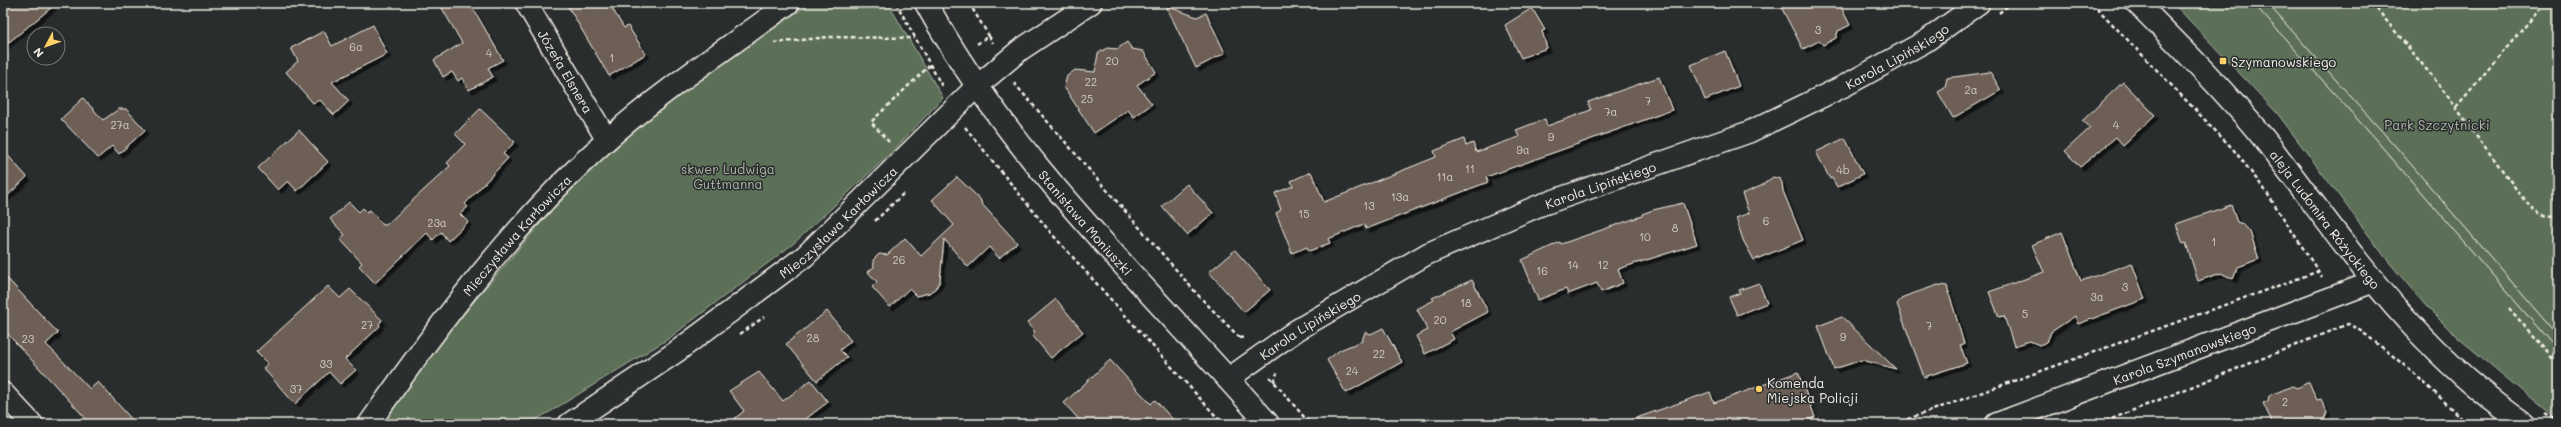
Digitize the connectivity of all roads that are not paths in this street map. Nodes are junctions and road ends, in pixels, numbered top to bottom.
1 (526, 3) edge
2 (789, 3) edge
3 (926, 3) edge
4 (1091, 3) edge
5 (1979, 3) edge
6 (2137, 3) edge
7 (976, 87) junction
8 (607, 140) junction
9 (2373, 282) junction
10 (1228, 379) junction
11 (3, 393) edge
12 (32, 424) edge
13 (369, 424) edge
14 (569, 424) edge
15 (1268, 424) edge
16 (1996, 424) edge
17 (2525, 424) edge

1 - 8 street, Józefa Elsnera
2 - 8 street, Mieczysława Karłowicza
3 - 7 street, Stanisława Moniuszki
4 - 7 street, Mieczysława Karłowicza
5 - 10 street, Karola Lipińskiego
6 - 9 street, aleja Ludomira Różyckiego
7 - 10 street, Stanisława Moniuszki
7 - 14 street, Mieczysława Karłowicza
8 - 13 street, Mieczysława Karłowicza
9 - 16 street, Karola Szymanowskiego
9 - 17 street, aleja Ludomira Różyckiego
10 - 15 street, Stanisława Moniuszki
11 - 12 street

